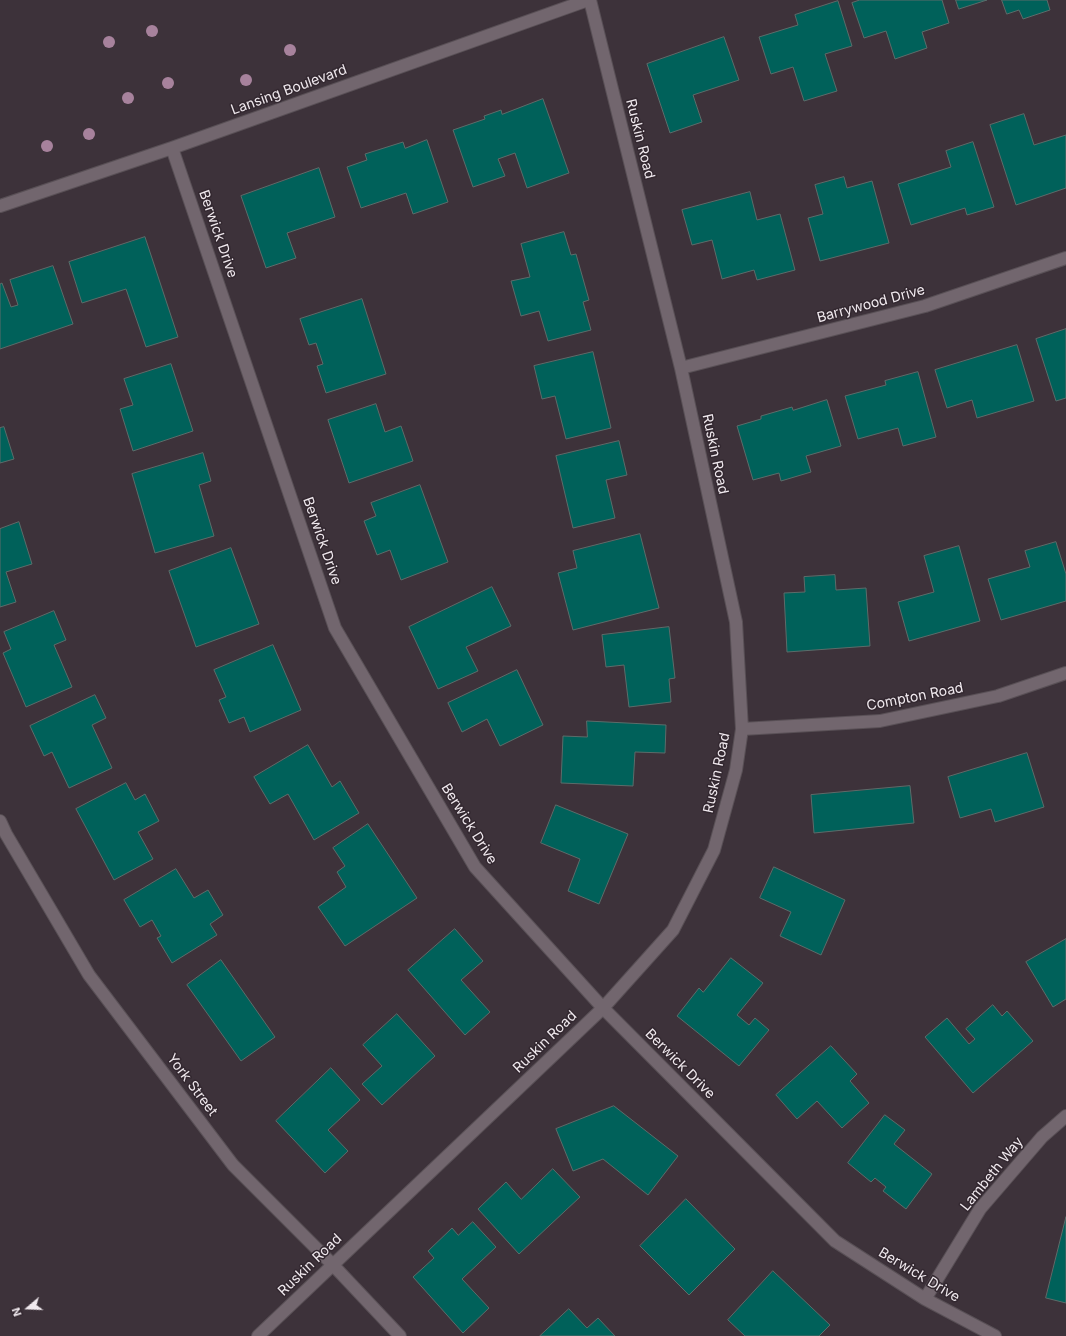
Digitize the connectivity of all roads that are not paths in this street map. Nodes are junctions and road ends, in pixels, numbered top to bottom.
1 (589, 0) edge
2 (172, 148) junction
3 (0, 206) edge
4 (1066, 258) edge
5 (681, 368) junction
6 (1066, 673) edge
7 (742, 729) junction
8 (0, 821) edge
9 (603, 1008) junction
10 (1066, 1116) edge
11 (333, 1265) junction
12 (925, 1299) junction
13 (258, 1336) edge
14 (400, 1336) edge
15 (995, 1336) edge

1 - 2 street, Lansing Boulevard
1 - 5 street, Ruskin Road
2 - 3 street, Lansing Boulevard
2 - 9 street, Berwick Drive
4 - 5 street, Barrywood Drive
5 - 7 street, Ruskin Road
6 - 7 street, Compton Road
7 - 9 street, Ruskin Road
8 - 11 street, York Street
9 - 11 street, Ruskin Road
9 - 12 street, Berwick Drive
10 - 12 street, Lambeth Way
11 - 13 street, Ruskin Road
11 - 14 street, York Street
12 - 15 street, Berwick Drive

